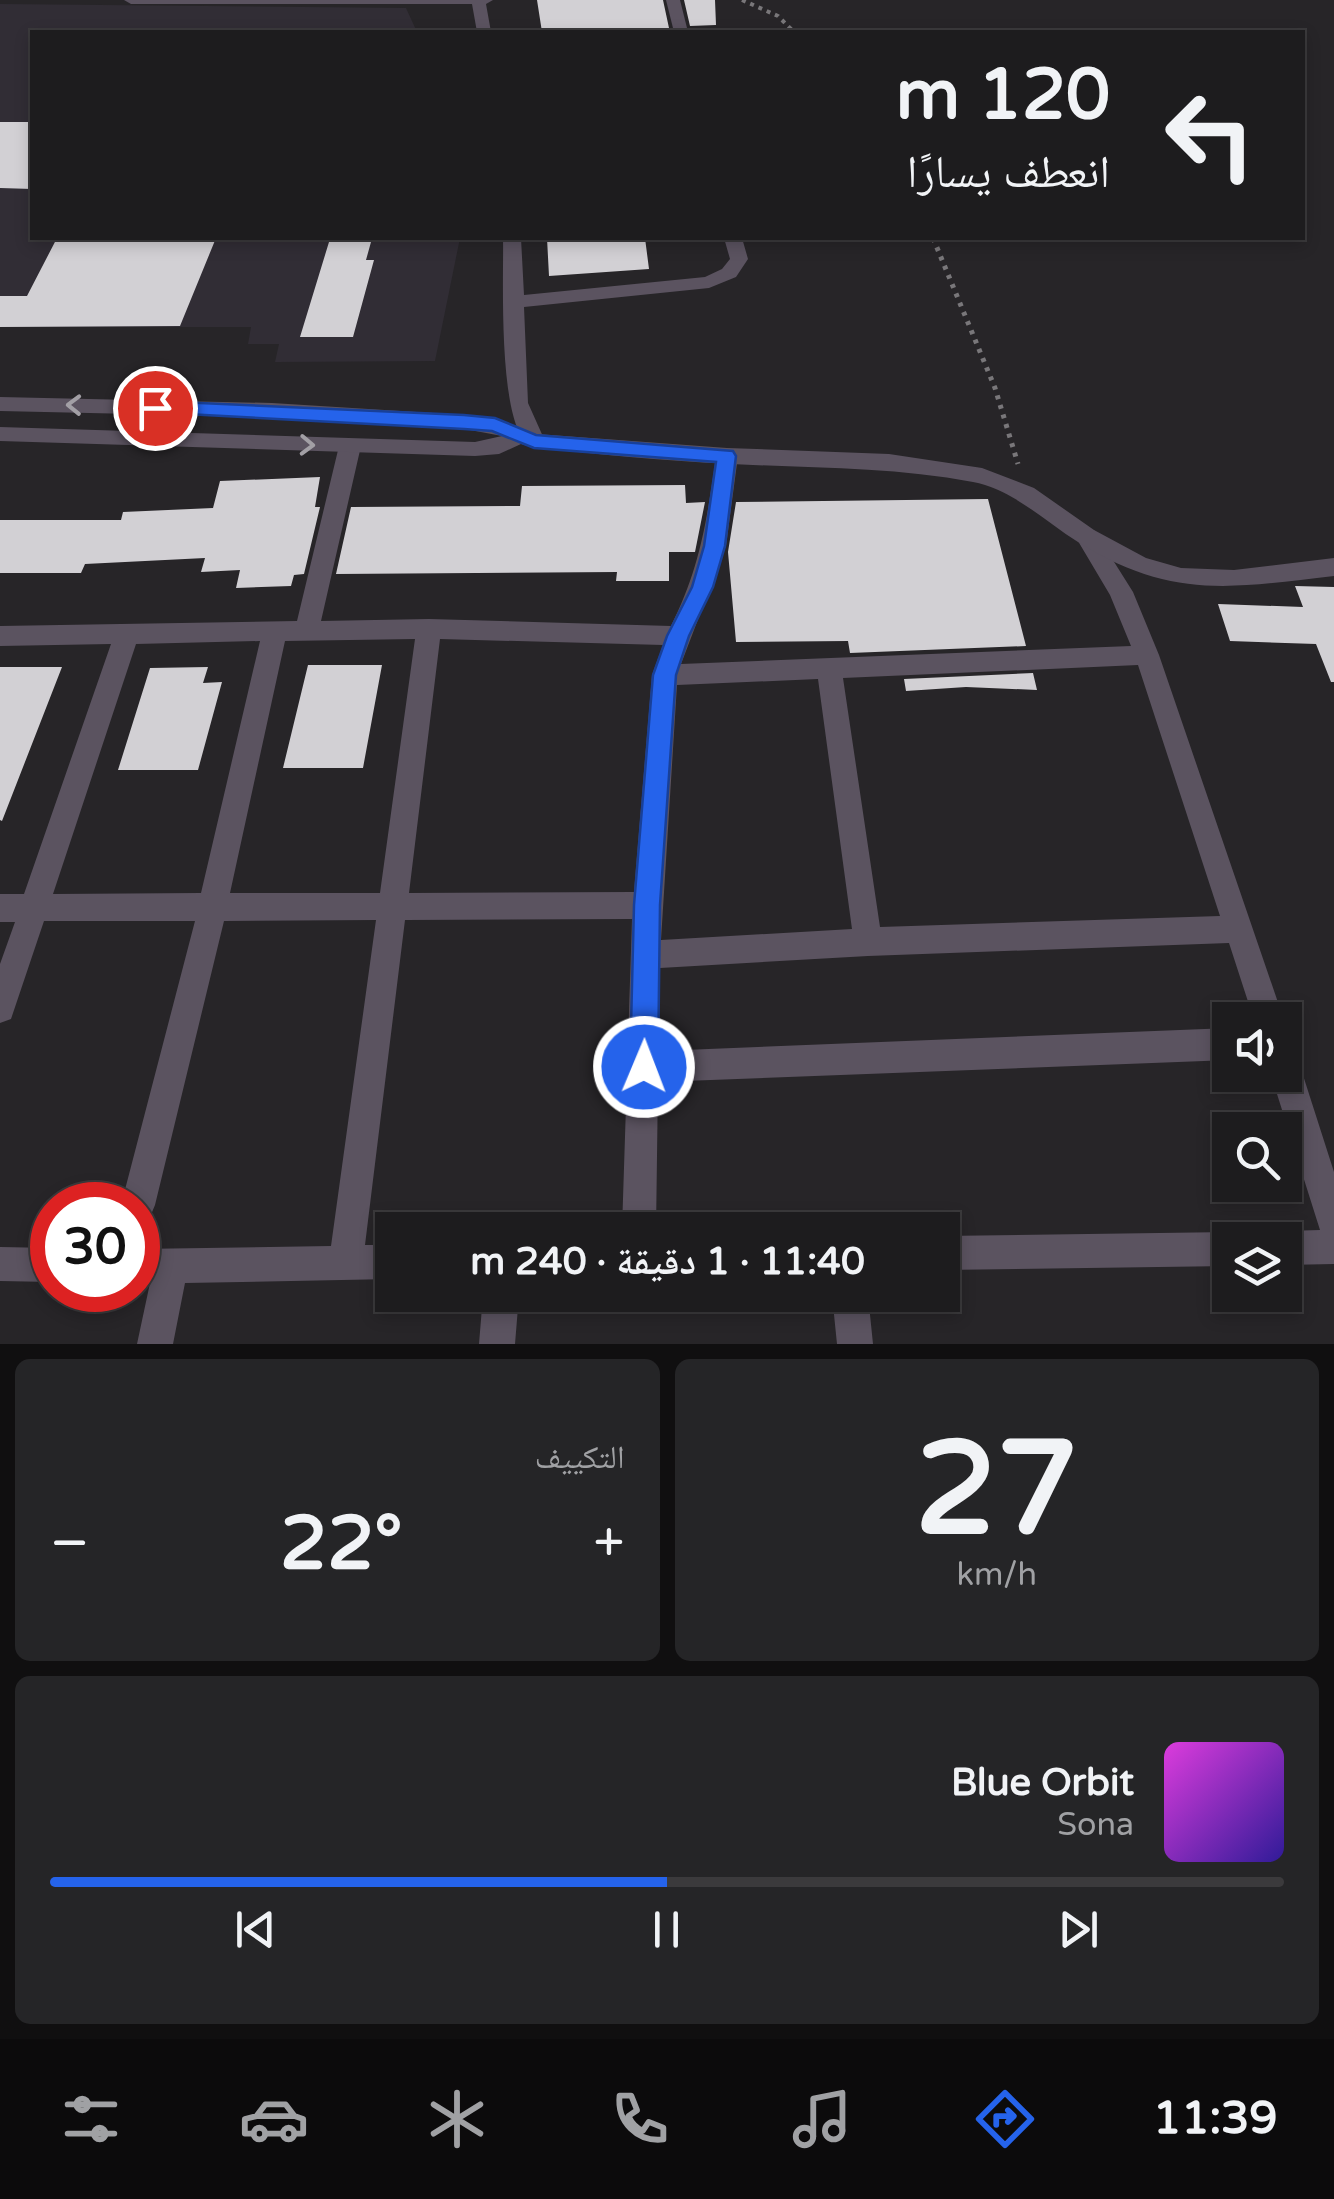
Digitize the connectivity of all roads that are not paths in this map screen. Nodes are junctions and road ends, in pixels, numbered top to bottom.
1 (130, 0) edge
2 (673, 0) edge
3 (481, 1) edge
4 (484, 30) edge
5 (680, 30) edge
6 (512, 240) edge
7 (734, 240) edge
8 (515, 302) junction
9 (0, 404) edge
10 (272, 410) junction
11 (0, 434) edge
12 (526, 439) junction
13 (260, 443) junction
14 (350, 446) junction
15 (726, 456) junction
16 (1086, 536) junction
17 (1334, 567) edge
18 (429, 628) junction
19 (307, 630) junction
20 (276, 631) junction
21 (126, 634) junction
22 (0, 636) edge
23 (678, 636) junction
24 (1147, 655) junction
25 (829, 669) junction
26 (665, 675) junction
27 (396, 904) junction
28 (213, 905) junction
29 (647, 905) junction
30 (0, 908) edge
31 (32, 908) junction
32 (1237, 928) junction
33 (868, 942) junction
34 (646, 955) junction
35 (1263, 1002) edge
36 (0, 1008) edge
37 (1212, 1045) edge
38 (644, 1067) junction
39 (1296, 1092) edge
40 (1321, 1144) edge
41 (144, 1182) edge
42 (640, 1212) edge
43 (1334, 1224) edge
44 (1302, 1248) edge
45 (1334, 1248) edge
46 (1212, 1249) edge
47 (960, 1252) edge
48 (375, 1263) edge
49 (0, 1264) edge
50 (30, 1264) edge
51 (346, 1264) junction
52 (160, 1266) edge
53 (155, 1312) edge
54 (499, 1312) edge
55 (852, 1312) edge
56 (155, 1344) edge
57 (497, 1344) edge
58 (855, 1344) edge

1 - 3 street
2 - 5 street
3 - 4 street
6 - 8 street
7 - 8 street
8 - 12 street
10 -> 9 street
10 - 12 street
10 - 13 street
11 - 13 street
12 - 14 street
12 - 15 street
13 -> 14 street
14 - 19 street
15 - 16 street
15 - 23 street
16 - 17 street
16 - 24 street
18 - 19 street
18 - 23 street
18 - 27 street
19 - 20 street
20 - 21 street
20 - 28 street
21 - 22 street
21 - 31 street
23 - 26 street
24 - 25 street
24 - 32 street
25 - 26 street
25 - 33 street
26 - 29 street
27 - 28 street
27 - 29 street
27 - 51 street
28 - 31 street
28 - 41 street
29 - 34 street
30 - 31 street
31 - 36 street
32 - 33 street
32 - 35 street
33 - 34 street
34 - 38 street
37 - 38 street
38 - 42 street
39 - 40 street
40 - 43 street
44 - 45 street
46 - 47 street
48 - 51 street
49 - 50 street
51 - 52 street
53 - 56 street
54 - 57 street
55 - 58 street

